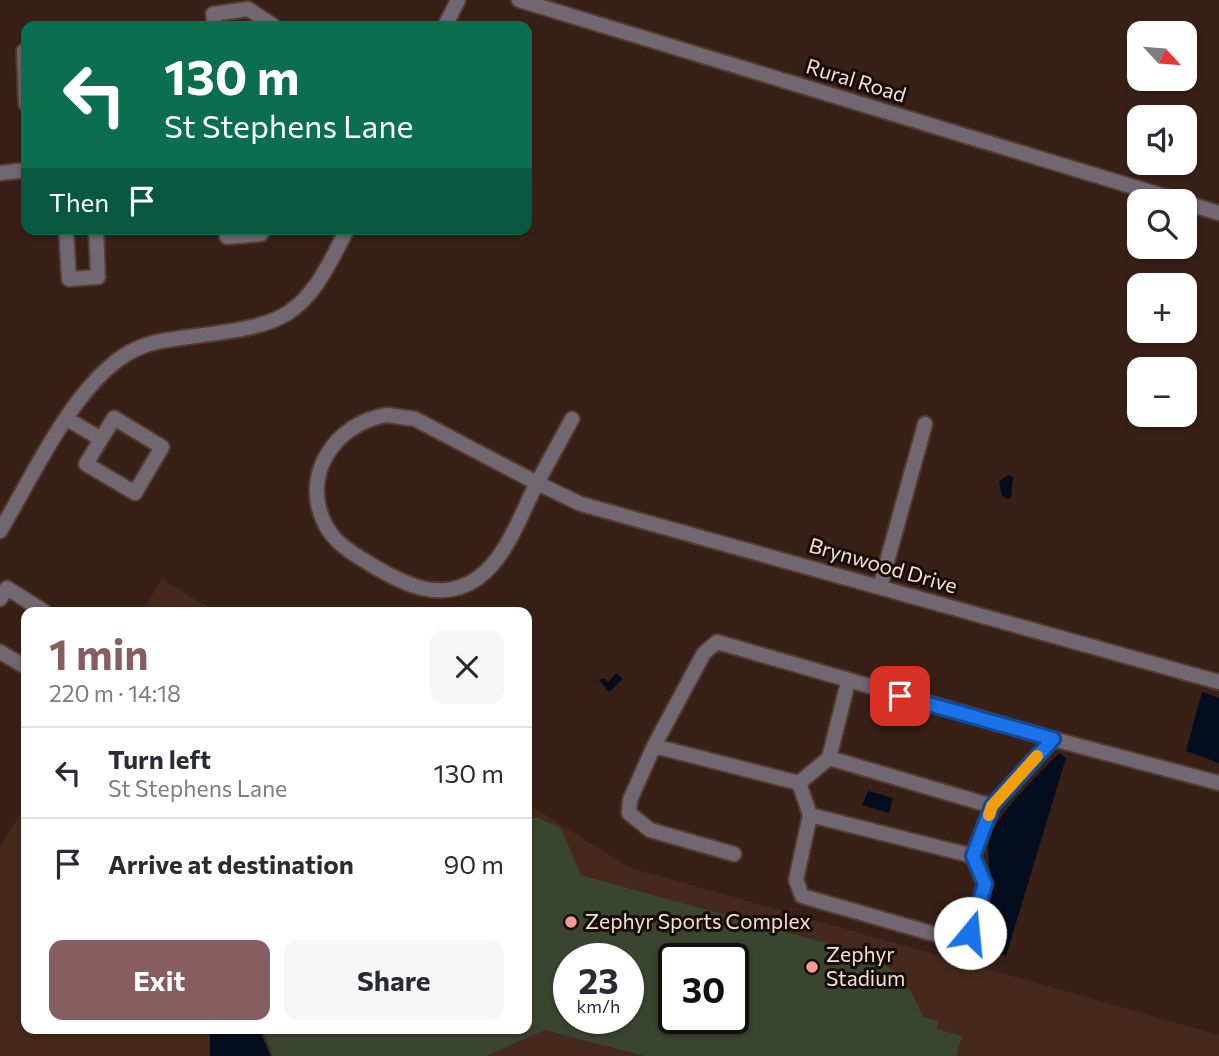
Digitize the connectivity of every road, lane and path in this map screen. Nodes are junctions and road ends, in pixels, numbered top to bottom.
1 (458, 0) edge
2 (519, 0) edge
3 (214, 21) edge
4 (266, 21) edge
5 (448, 21) edge
6 (21, 171) edge
7 (0, 173) edge
8 (1141, 189) edge
9 (1197, 207) edge
10 (1219, 213) edge
11 (66, 235) edge
12 (96, 235) edge
13 (227, 235) edge
14 (250, 235) edge
15 (344, 235) edge
16 (67, 419) junction
17 (572, 419) dead end
18 (925, 424) dead end
19 (101, 439) junction
20 (537, 483) junction
21 (0, 531) edge
22 (880, 587) junction
23 (0, 599) edge
24 (37, 607) edge
25 (0, 652) edge
26 (21, 664) edge
27 (848, 682) junction
28 (1219, 682) edge
29 (1053, 739) junction
30 (654, 746) junction
31 (830, 758) junction
32 (799, 783) junction
33 (1219, 783) edge
34 (992, 806) junction
35 (810, 815) junction
36 (734, 854) dead end
37 (973, 856) junction

1 - 5 street
2 - 8 street, Rural Road
3 - 4 street
6 - 7 street
9 - 10 street
11 - 12 street
13 - 14 street
15 - 16 street
16 - 19 street
16 - 21 street
17 - 20 street, Brynwood Drive
18 - 22 street
19 - 19 street
20 - 20 street, Brynwood Drive
20 - 22 street, Brynwood Drive
22 - 28 street, Brynwood Drive
23 - 24 street
25 - 26 street
27 - 29 street
27 - 30 street
27 - 31 street
29 - 33 street
29 - 34 street
30 - 32 street
30 - 36 street
31 - 32 street
31 - 34 street
32 - 35 street
34 - 37 street
35 - 37 street
35 - 37 street

